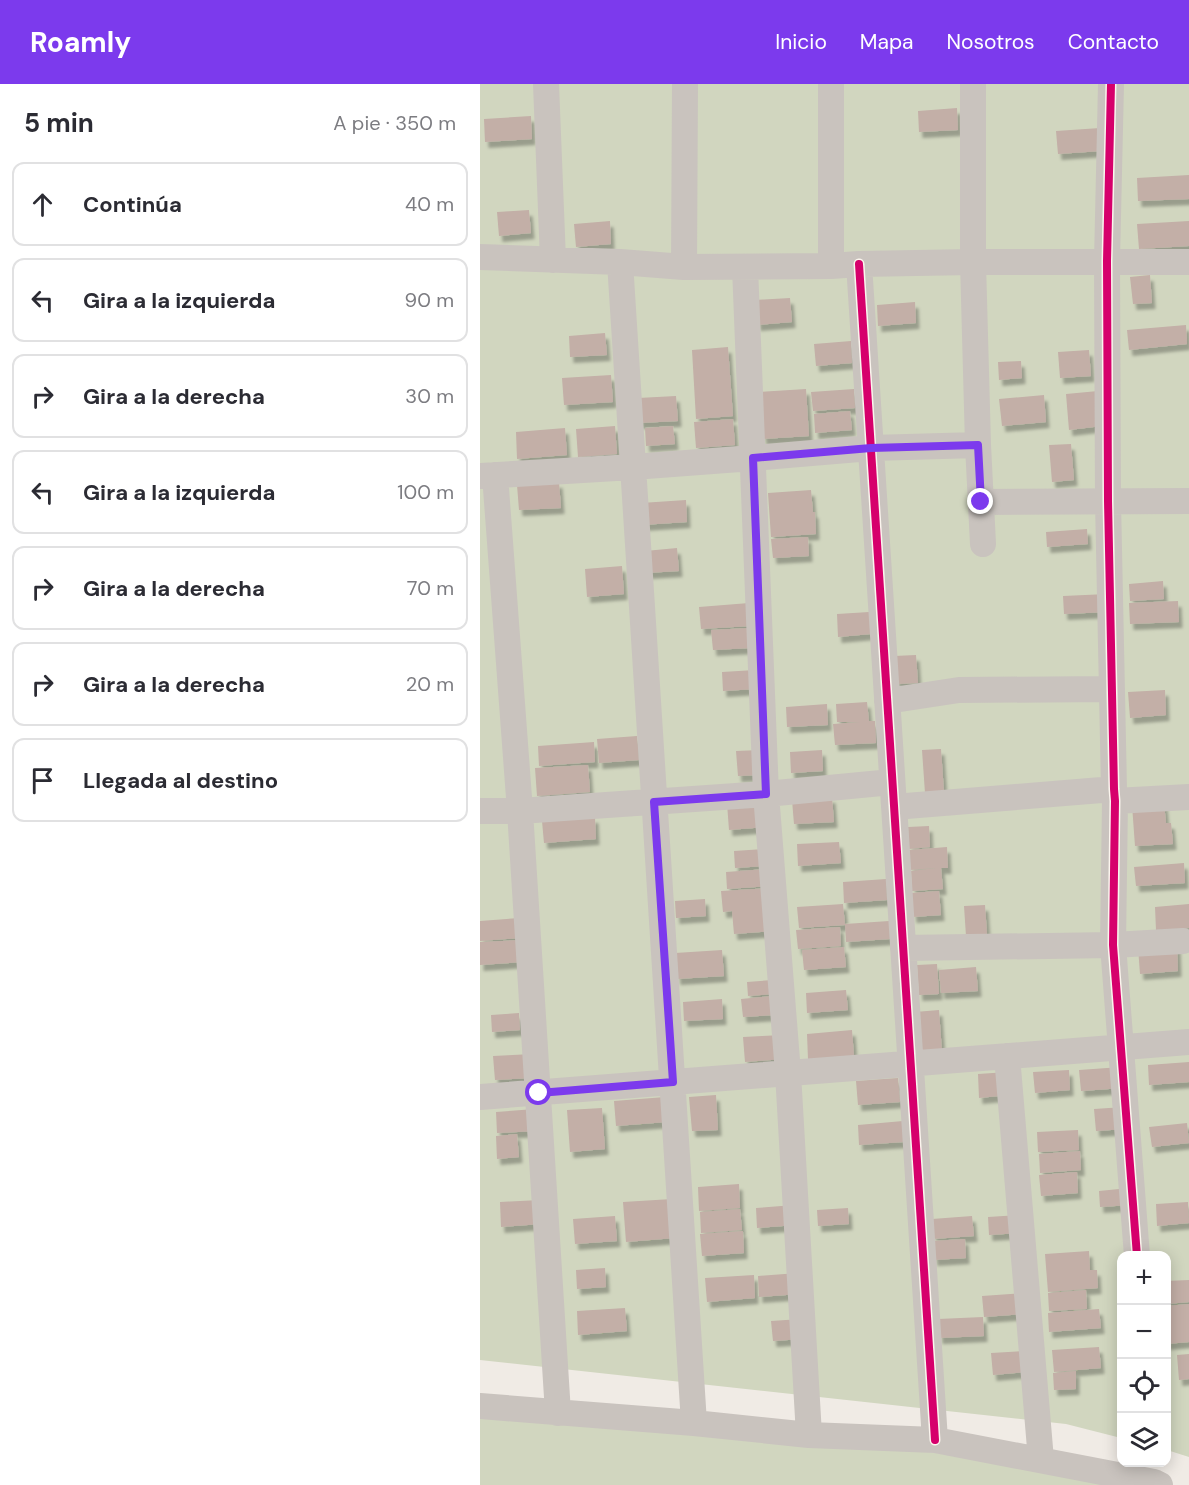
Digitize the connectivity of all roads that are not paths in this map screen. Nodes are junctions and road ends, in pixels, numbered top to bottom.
1 (546, 84) edge
2 (685, 84) edge
3 (831, 84) edge
4 (973, 84) edge
5 (1112, 84) edge
6 (480, 257) edge
7 (553, 260) junction
8 (1107, 261) junction
9 (620, 262) junction
10 (973, 262) junction
11 (1189, 262) edge
12 (859, 264) junction
13 (831, 266) junction
14 (684, 267) junction
15 (745, 267) junction
16 (978, 445) junction
17 (871, 448) junction
18 (753, 458) junction
19 (633, 467) junction
20 (487, 476) edge
21 (1108, 501) junction
22 (1189, 501) edge
23 (981, 502) junction
24 (983, 544) dead end
25 (1112, 689) junction
26 (887, 701) junction
27 (766, 794) junction
28 (893, 794) junction
29 (1115, 795) junction
30 (1189, 797) edge
31 (654, 802) junction
32 (480, 811) edge
33 (520, 811) junction
34 (1183, 941) dead end
35 (1113, 945) junction
36 (903, 948) junction
37 (1189, 1042) edge
38 (1121, 1048) junction
39 (1007, 1056) junction
40 (910, 1064) junction
41 (788, 1073) junction
42 (673, 1082) junction
43 (539, 1093) junction
44 (480, 1097) edge
45 (1137, 1251) edge
46 (480, 1406) edge
47 (558, 1413) junction
48 (694, 1424) junction
49 (809, 1435) junction
50 (935, 1440) junction
51 (1041, 1460) junction
52 (1155, 1477) edge

1 - 7 street
2 - 14 street
3 - 13 street
4 - 10 street
5 - 8 street
6 - 7 street
7 - 9 street
8 - 10 street
8 - 11 street
8 - 21 street
9 - 14 street
9 - 19 street
10 - 12 street
10 - 16 street
12 - 13 street
12 - 17 street
13 - 15 street
14 - 15 street
15 - 18 street
16 - 17 street
16 - 23 street
17 - 18 street
17 - 26 street
18 - 19 street
18 - 27 street
19 - 20 street
19 - 31 street
20 - 33 street
21 - 22 street
21 - 23 street
21 - 25 street
23 - 24 street
25 - 26 street
25 - 29 street
26 - 28 street
27 - 28 street
27 - 31 street
27 - 41 street
28 - 29 street
28 - 36 street
29 - 30 street
29 - 35 street
31 - 33 street
31 - 42 street
32 - 33 street
33 - 43 street
34 - 35 street
35 - 36 street
35 - 38 street
36 - 40 street
37 - 38 street
38 - 39 street
38 - 45 street
39 - 40 street
39 - 51 street
40 - 41 street
40 - 50 street
41 - 42 street
41 - 49 street
42 - 43 street
42 - 48 street
43 - 44 street
43 - 47 street
46 - 47 street
47 - 48 street
48 - 49 street
49 - 50 street
50 - 51 street
51 - 52 street

